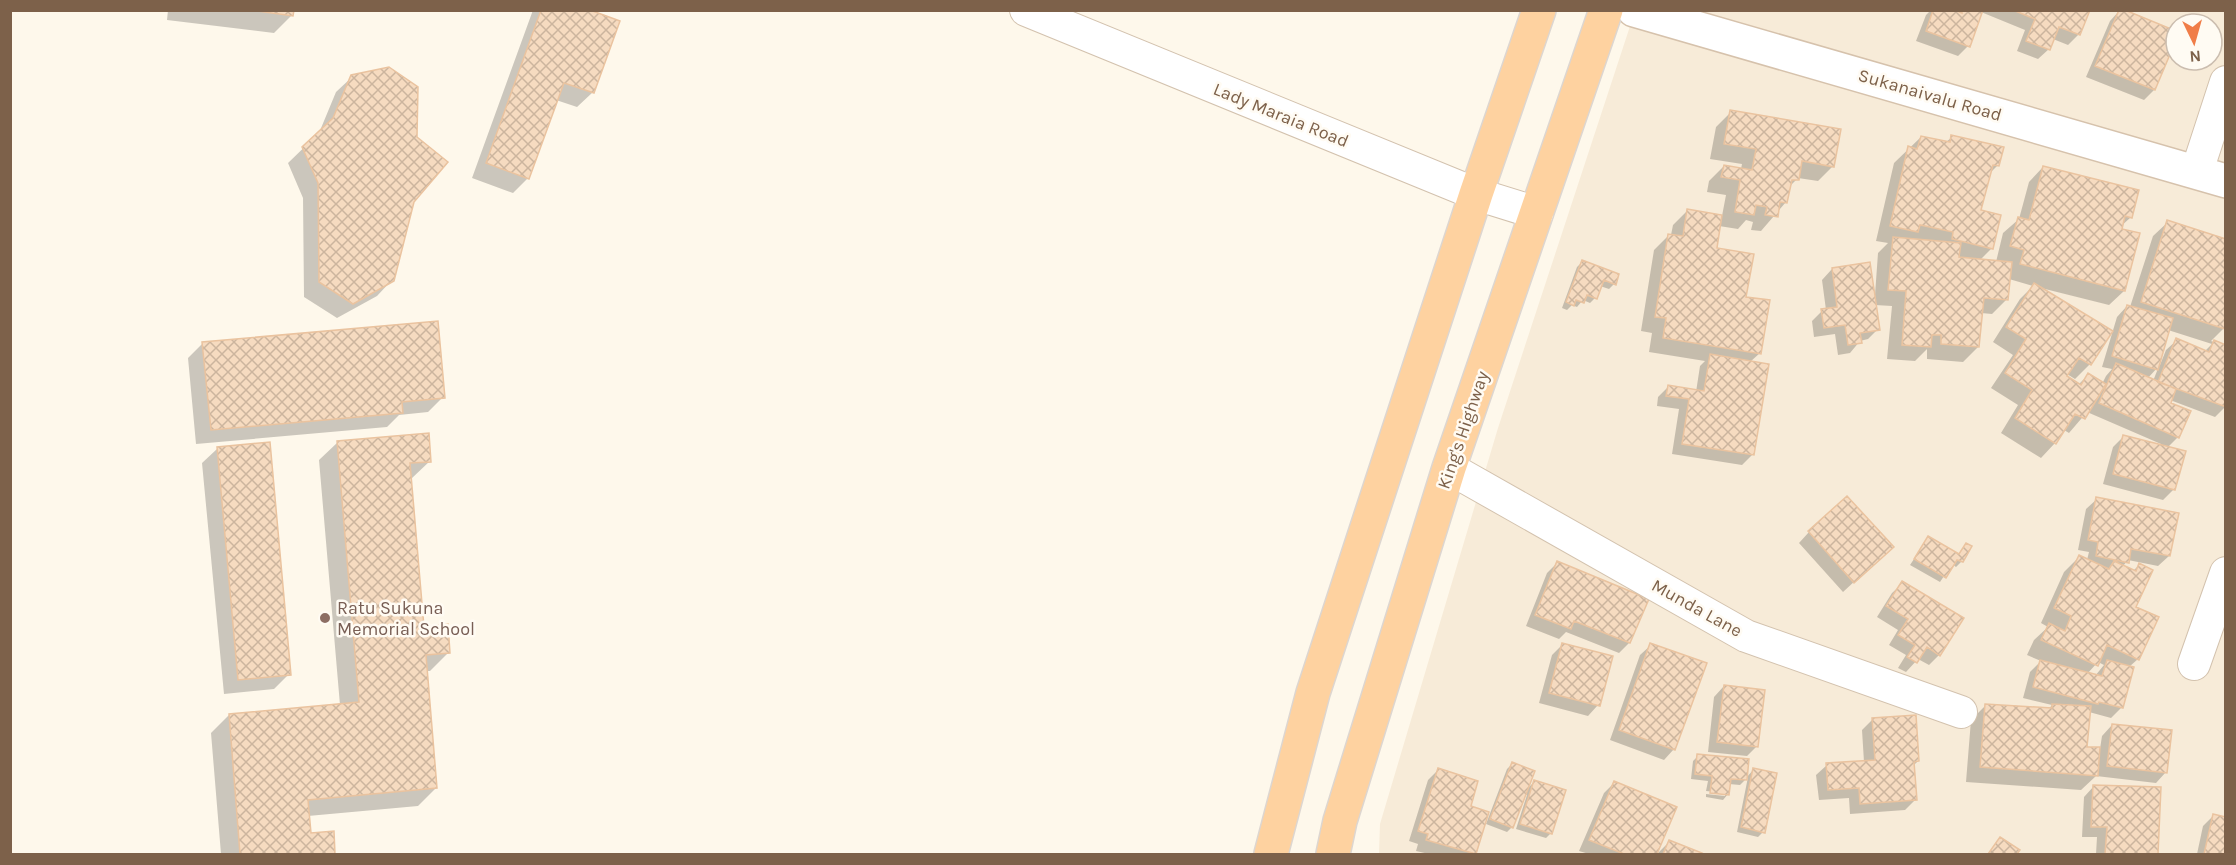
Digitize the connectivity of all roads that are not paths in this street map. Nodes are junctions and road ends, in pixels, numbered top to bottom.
1 (1026, 10) edge
2 (1539, 10) edge
3 (1606, 10) edge
4 (1634, 10) edge
5 (2226, 82) edge
6 (2211, 176) edge
7 (1476, 195) junction
8 (1538, 213) junction
9 (1449, 468) junction
10 (2226, 573) edge
11 (2194, 664) dead end
12 (1961, 712) dead end
13 (1271, 855) edge
14 (1333, 855) edge

1 - 7 street, Lady Maraia Road
2 - 7 highway
3 - 8 highway, King's Highway
4 - 6 main road, Sukanaivalu Road
5 - 6 street
7 - 8 street, Lady Maraia Road
7 - 13 highway
8 - 9 highway, King's Highway
9 - 12 street, Munda Lane
9 - 14 highway, King's Highway
10 - 11 street

